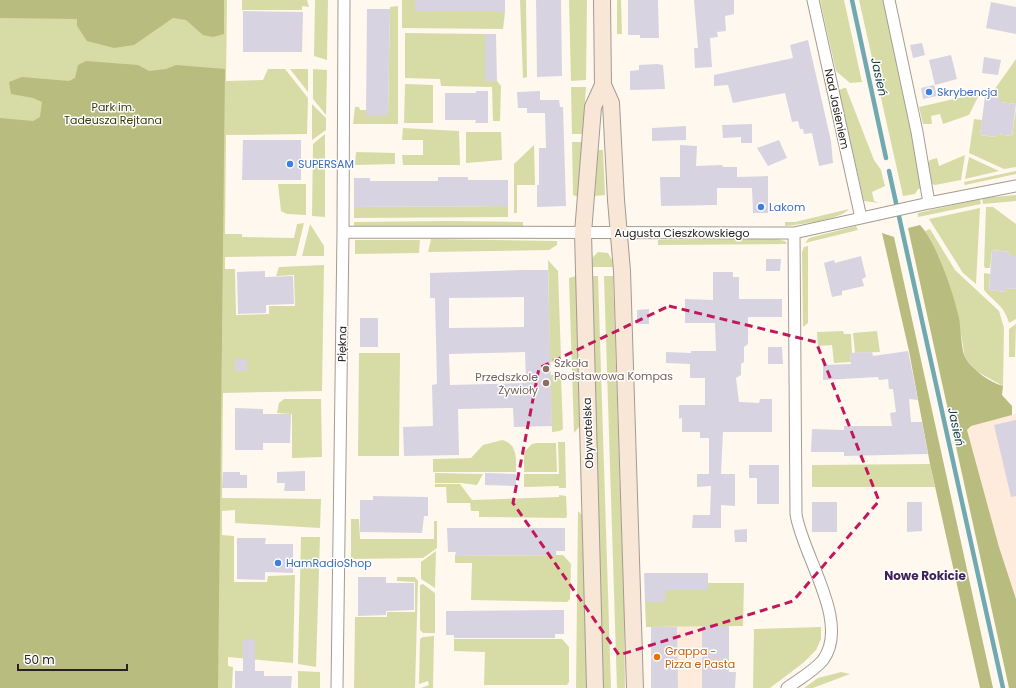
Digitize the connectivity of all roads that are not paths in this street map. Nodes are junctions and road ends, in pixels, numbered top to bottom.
1 (344, 0) edge
2 (602, 0) edge
3 (813, 0) edge
4 (888, 0) edge
5 (603, 85) junction
6 (1016, 186) edge
7 (929, 202) junction
8 (861, 218) junction
9 (343, 232) junction
10 (794, 232) junction
11 (583, 233) junction
12 (619, 233) junction
13 (337, 688) edge
14 (595, 688) edge
15 (635, 688) edge
16 (787, 688) edge

1 - 9 street, Piękna
2 - 5 main road, Obywatelska
3 - 8 street, Nad Jasieniem
4 - 7 street
5 - 11 main road, Obywatelska
5 - 12 main road, Obywatelska
6 - 7 street, Augusta Cieszkowskiego
7 - 8 street, Augusta Cieszkowskiego
8 - 10 street, Augusta Cieszkowskiego
9 - 11 street, Augusta Cieszkowskiego
9 - 13 street, Piękna
10 - 12 street, Augusta Cieszkowskiego
10 - 16 street
11 - 12 street, Augusta Cieszkowskiego
11 - 14 main road, Obywatelska
12 - 15 main road, Obywatelska

